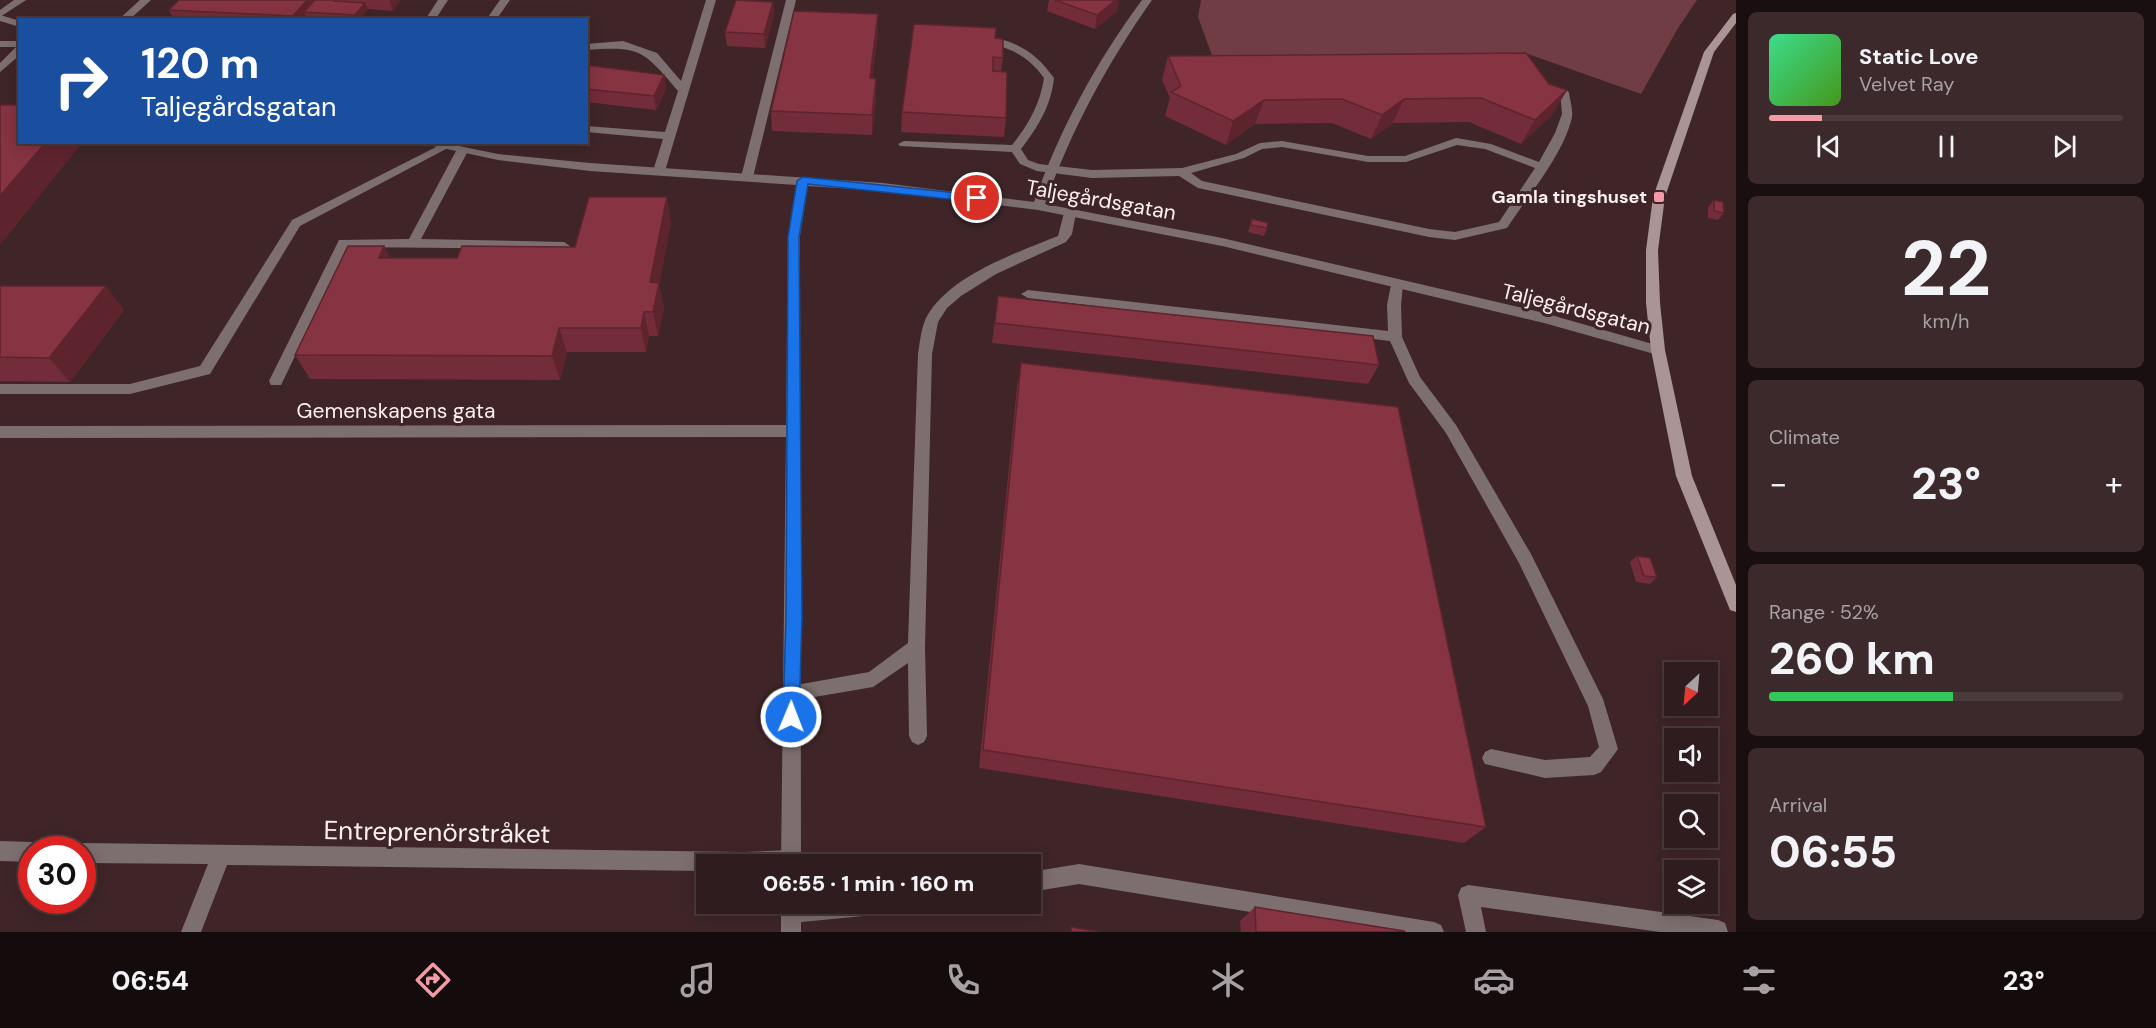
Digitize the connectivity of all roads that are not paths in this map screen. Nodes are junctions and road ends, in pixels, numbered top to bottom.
1 (21, 0) edge
2 (146, 0) edge
3 (443, 0) edge
4 (505, 0) edge
5 (711, 0) edge
6 (791, 0) edge
7 (1147, 0) edge
8 (0, 16) edge
9 (1736, 16) edge
10 (125, 18) edge
11 (431, 18) edge
12 (492, 18) edge
13 (18, 23) edge
14 (973, 38) edge
15 (0, 44) edge
16 (18, 46) edge
17 (588, 47) edge
18 (18, 48) edge
19 (0, 69) edge
20 (683, 90) junction
21 (1564, 93) edge
22 (588, 129) edge
23 (670, 136) junction
24 (428, 144) edge
25 (904, 144) dead end
26 (442, 147) junction
27 (1015, 149) junction
28 (462, 151) junction
29 (1542, 167) junction
30 (1051, 170) junction
31 (659, 171) junction
32 (1182, 172) junction
33 (747, 177) junction
34 (803, 181) junction
35 (1038, 206) junction
36 (1070, 213) junction
37 (412, 243) junction
38 (564, 246) edge
39 (1397, 285) junction
40 (1028, 294) dead end
41 (1395, 337) junction
42 (1658, 350) junction
43 (276, 381) dead end
44 (0, 389) edge
45 (793, 431) junction
46 (0, 432) edge
47 (1736, 605) edge
48 (916, 647) junction
49 (791, 693) junction
50 (918, 736) dead end
51 (1491, 758) dead end
52 (0, 851) edge
53 (18, 852) edge
54 (96, 853) edge
55 (791, 854) edge
56 (221, 856) junction
57 (696, 861) edge
58 (1041, 880) edge
59 (807, 914) edge
60 (791, 916) edge
61 (191, 932) edge
62 (1434, 932) edge
63 (1476, 932) edge
64 (1719, 932) edge

1 - 8 street
2 - 10 street
3 - 11 street
4 - 12 street
5 - 20 street
6 - 33 street
7 - 30 street
8 - 13 street
9 - 42 street
14 - 27 street
15 - 16 street
17 - 20 street
18 - 19 street
20 - 23 street
21 - 29 street
22 - 23 street
23 - 31 street
24 - 26 street, Taljegårdsgatan
25 - 27 street
26 - 28 street, Taljegårdsgatan
26 - 44 street
27 - 30 street
28 - 31 street, Taljegårdsgatan
28 - 37 street
29 - 32 street
29 - 32 street
30 - 32 street
30 - 35 street
31 - 33 street, Taljegårdsgatan
33 - 34 street, Taljegårdsgatan
34 - 35 street, Taljegårdsgatan
34 - 45 street
35 - 36 street, Taljegårdsgatan
36 - 39 street, Taljegårdsgatan
36 - 48 street
37 - 38 street
37 - 43 street
39 - 41 street
39 - 42 street, Taljegårdsgatan
40 - 41 street
41 - 51 street
42 - 47 street
45 - 46 street, Gemenskapens gata
45 - 49 street
48 - 49 street
48 - 50 street
49 - 55 street
52 - 53 street
54 - 56 street, Entreprenörstråket
56 - 57 street, Entreprenörstråket
56 - 61 street
58 - 62 street
59 - 60 street
63 - 64 street

